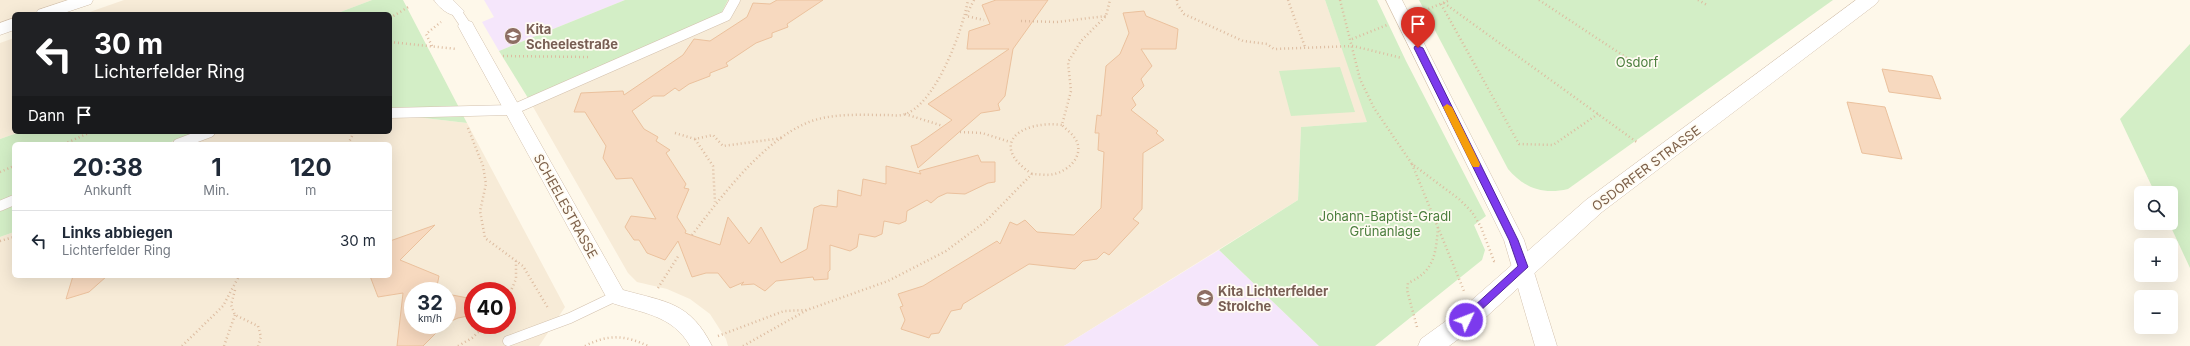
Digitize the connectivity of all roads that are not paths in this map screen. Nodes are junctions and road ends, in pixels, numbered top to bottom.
1 (85, 0) edge
2 (442, 0) edge
3 (735, 0) edge
4 (1394, 0) edge
5 (1869, 0) edge
6 (456, 11) joint
7 (50, 12) edge
8 (12, 25) edge
9 (466, 26) joint
10 (0, 29) edge
11 (512, 110) junction
12 (392, 113) edge
13 (205, 134) edge
14 (183, 142) edge
15 (12, 201) edge
16 (0, 206) edge
17 (1523, 267) junction
18 (616, 296) junction
19 (1424, 336) edge
20 (508, 341) dead end
21 (700, 344) edge
22 (1546, 346) edge

1 - 7 street
2 - 6 street
3 - 11 lane
4 - 17 street
5 - 17 street, OSDORFER STRASSE
6 - 9 lane
8 - 10 street
9 - 11 street, SCHEELESTRASSE
11 - 12 lane
11 - 18 street, SCHEELESTRASSE
13 - 14 lane
15 - 16 lane
17 - 19 street, OSDORFER STRASSE
17 - 22 street
18 - 20 lane
18 - 21 street

